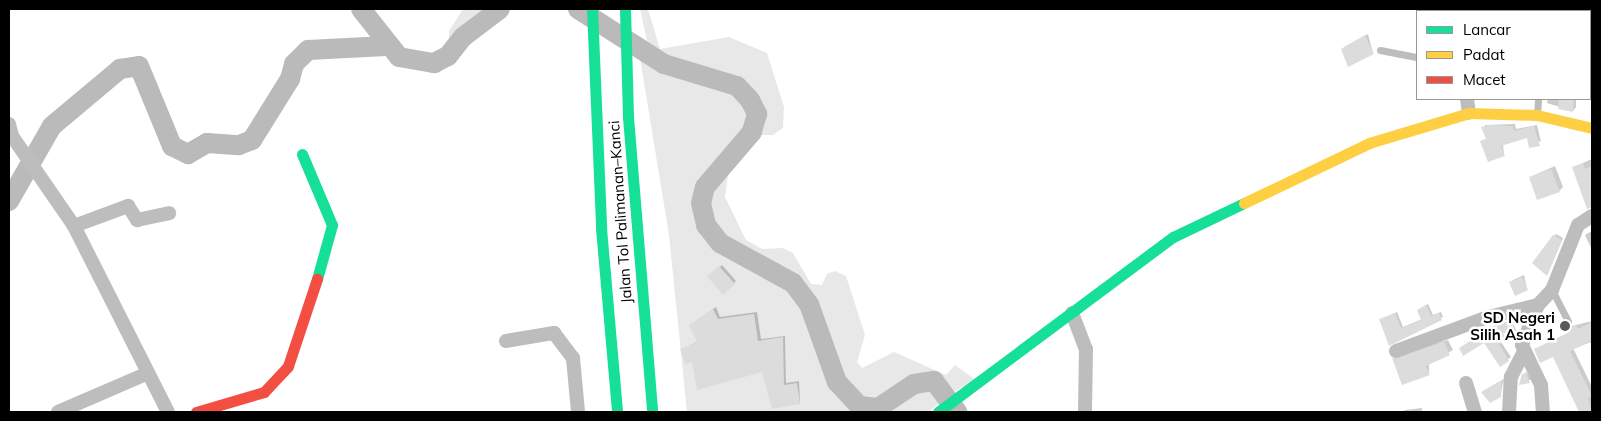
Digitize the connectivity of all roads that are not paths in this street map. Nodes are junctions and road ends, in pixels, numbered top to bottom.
1 (592, 9) edge
2 (624, 9) edge
3 (1380, 50) dead end
4 (1416, 57) edge
5 (1467, 100) edge
6 (1538, 100) edge
7 (1469, 113) junction
8 (1537, 115) junction
9 (1592, 128) edge
10 (10, 133) edge
11 (302, 154) dead end
12 (169, 213) dead end
13 (1592, 216) edge
14 (74, 226) junction
15 (1552, 290) junction
16 (1538, 305) junction
17 (1072, 312) junction
18 (1568, 321) dead end
19 (506, 341) dead end
20 (1396, 351) dead end
21 (1522, 353) junction
22 (148, 373) junction
23 (1466, 382) dead end
24 (58, 412) edge
25 (168, 412) edge
26 (196, 412) edge
27 (578, 412) edge
28 (617, 412) edge
29 (652, 412) edge
30 (938, 412) edge
31 (1085, 412) edge
32 (1475, 412) edge
33 (1509, 412) edge
34 (1543, 412) edge

1 - 28 main road, Jalan Tol Palimanan–Kanci
2 - 29 main road, Jalan Tol Palimanan–Kanci
3 - 4 lane
5 - 7 street
6 - 8 lane
7 - 8 main road
7 - 17 main road
8 - 9 main road
10 - 14 street
11 - 26 main road
12 - 14 street
13 - 15 street
14 - 22 street
15 - 16 street
15 - 18 lane
16 - 20 street
16 - 21 street
17 - 30 main road
17 - 31 street
19 - 27 street
21 - 33 street
21 - 34 street
22 - 24 street
22 - 25 street
23 - 32 street

